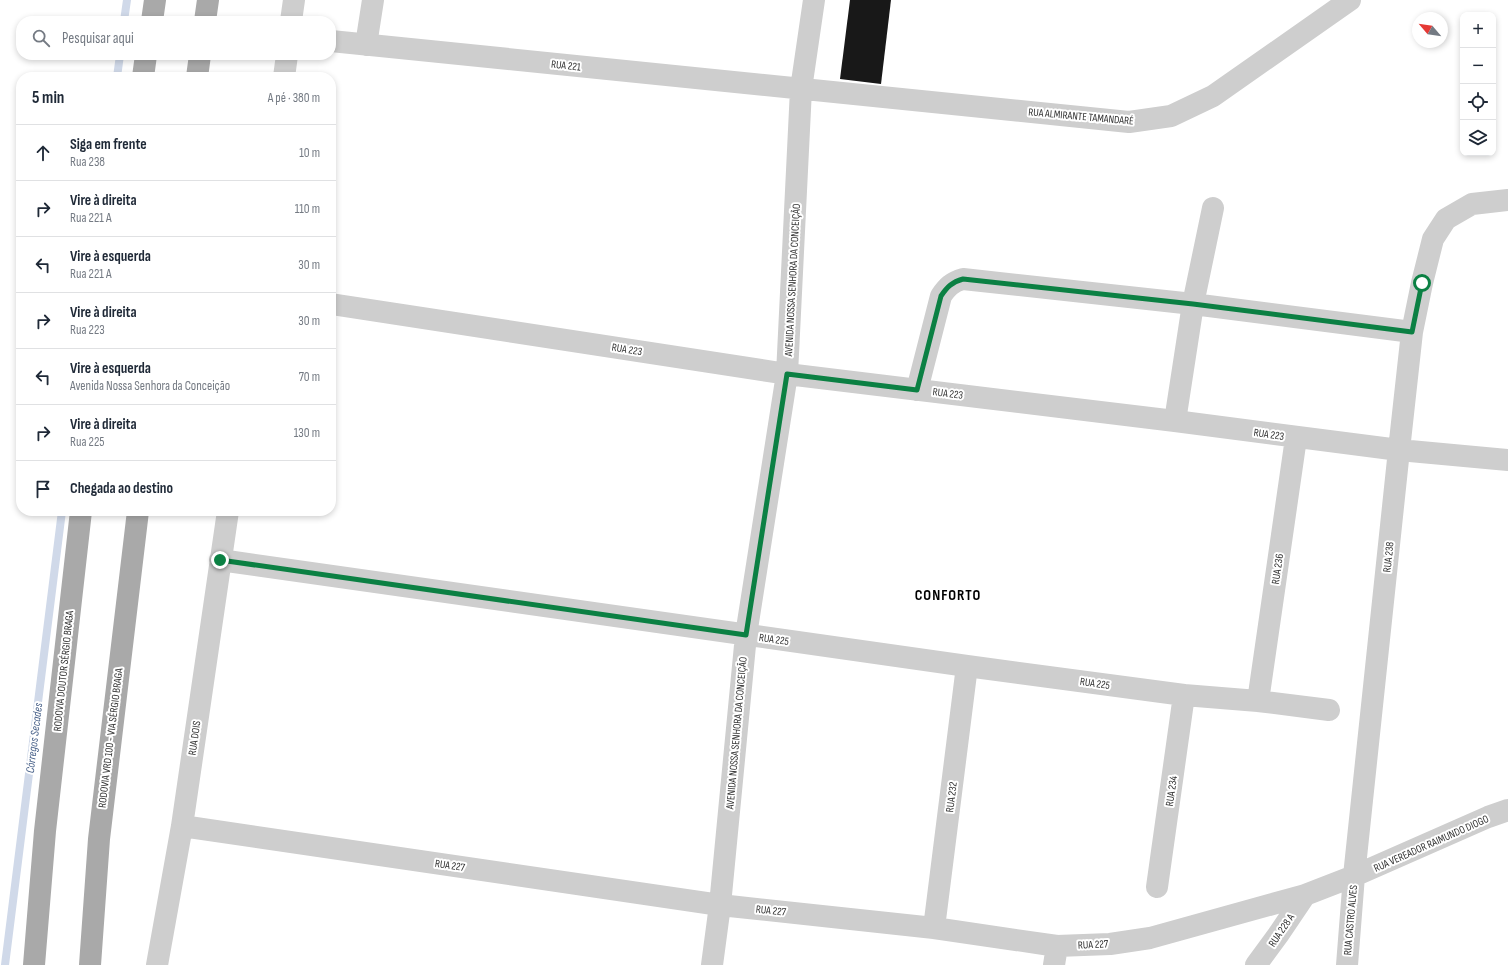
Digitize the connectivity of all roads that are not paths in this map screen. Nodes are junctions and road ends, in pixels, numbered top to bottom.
1 (155, 0) edge
2 (208, 0) edge
3 (294, 0) edge
4 (373, 0) edge
5 (814, 0) edge
6 (1350, 0) edge
7 (153, 16) edge
8 (206, 16) edge
9 (292, 16) edge
10 (336, 42) edge
11 (366, 45) junction
12 (145, 60) edge
13 (199, 60) edge
14 (286, 60) edge
15 (144, 72) edge
16 (198, 72) edge
17 (285, 72) edge
18 (801, 89) junction
19 (1508, 200) edge
20 (1213, 208) dead end
21 (1193, 304) junction
22 (336, 305) edge
23 (1412, 332) junction
24 (787, 374) junction
25 (917, 390) junction
26 (1176, 421) junction
27 (1296, 438) junction
28 (1399, 450) junction
29 (1508, 460) edge
30 (80, 516) edge
31 (137, 516) edge
32 (227, 516) edge
33 (220, 560) junction
34 (746, 635) junction
35 (967, 666) junction
36 (1184, 695) junction
37 (1258, 701) junction
38 (1329, 710) dead end
39 (1508, 810) edge
40 (182, 826) junction
41 (1354, 876) junction
42 (1158, 887) dead end
43 (1304, 895) junction
44 (720, 905) junction
45 (934, 928) junction
46 (1055, 955) edge
47 (34, 965) edge
48 (90, 965) edge
49 (157, 965) edge
50 (712, 965) edge
51 (1256, 965) edge
52 (1347, 965) edge

1 - 7 main road
2 - 8 main road
3 - 9 street
4 - 11 street
5 - 18 street, AVENIDA NOSSA SENHORA DA CONCEIÇÃO
6 - 18 street, RUA ALMIRANTE TAMANDARÉ
10 - 11 street, RUA 221
11 - 18 street, RUA 221
12 - 15 main road
13 - 16 main road
14 - 17 street
18 - 24 street, AVENIDA NOSSA SENHORA DA CONCEIÇÃO
19 - 23 street, RUA 238
20 - 21 street
21 - 23 street
21 - 25 street
21 - 26 street
22 - 24 street, RUA 223
23 - 28 street, RUA 238
24 - 25 street, RUA 223
24 - 34 street, AVENIDA NOSSA SENHORA DA CONCEIÇÃO
25 - 26 street, RUA 223
26 - 27 street, RUA 223
27 - 28 street, RUA 223
27 - 37 street, RUA 236
28 - 29 street, RUA 223
28 - 41 street, RUA 238
30 - 47 main road, RODOVIA DOUTOR SÉRGIO BRAGA
31 - 48 main road, RODOVIA VRD 100 - VIA SÉRGIO BRAGA
32 - 33 street, RUA DOIS
33 - 34 street, RUA 225
33 - 40 street, RUA DOIS
34 - 35 street, RUA 225
34 - 44 street, AVENIDA NOSSA SENHORA DA CONCEIÇÃO
35 - 36 street, RUA 225
35 - 45 street, RUA 232
36 - 37 street, RUA 225
36 - 42 street, RUA 234
37 - 38 street, RUA 225
39 - 41 street, RUA VEREADOR RAIMUNDO DIOGO
40 - 44 street, RUA 227
40 - 49 street, RUA DOIS
41 - 43 street, RUA 227
41 - 52 street, RUA CASTRO ALVES
43 - 46 street, RUA 227
43 - 51 street, RUA 228 A
44 - 45 street, RUA 227
44 - 50 street, AVENIDA NOSSA SENHORA DA CONCEIÇÃO
45 - 46 street, RUA 227

